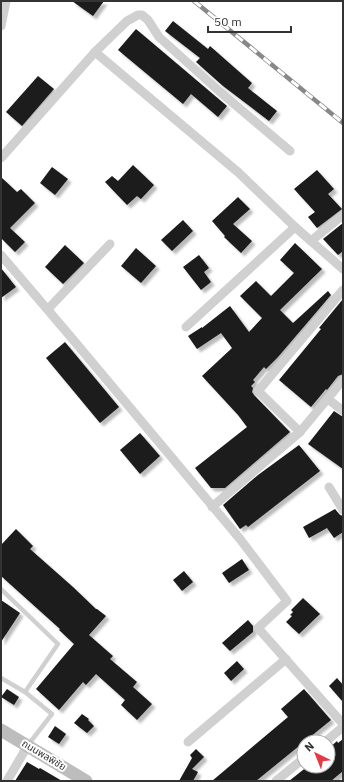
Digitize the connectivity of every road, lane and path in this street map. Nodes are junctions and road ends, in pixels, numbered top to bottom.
1 (6, 1) edge
2 (1, 26) edge
3 (95, 52) junction
4 (290, 151) dead end
5 (1, 158) edge
6 (343, 214) edge
7 (295, 227) junction
8 (311, 241) junction
9 (110, 244) dead end
10 (1, 255) edge
11 (343, 269) edge
12 (343, 290) edge
13 (48, 309) junction
14 (186, 327) dead end
15 (343, 380) edge
16 (328, 399) junction
17 (343, 411) edge
18 (300, 432) junction
19 (329, 487) dead end
20 (212, 507) junction
21 (343, 510) edge
22 (1, 589) edge
23 (286, 659) junction
24 (1, 678) edge
25 (25, 692) junction
26 (343, 724) edge
27 (343, 727) edge
28 (1, 730) edge
29 (334, 734) edge
30 (188, 742) dead end
31 (28, 746) junction
32 (296, 765) edge
33 (7, 781) edge
34 (86, 781) edge
35 (276, 781) edge

1 - 2 street
3 - 4 street
3 - 5 street
3 - 7 street
6 - 8 street
7 - 8 street
7 - 14 street
8 - 11 street
9 - 13 street
10 - 13 street
12 - 18 street
13 - 20 street
15 - 16 street
16 - 17 street
16 - 18 street
18 - 20 street
19 - 21 street
20 - 23 street
22 - 25 lane
23 - 26 street
23 - 30 street
24 - 25 lane
25 - 31 lane
27 - 29 street
28 - 31 street, ถนนพลพิชัย
31 - 33 street
31 - 34 street, ถนนพลพิชัย
32 - 35 street

